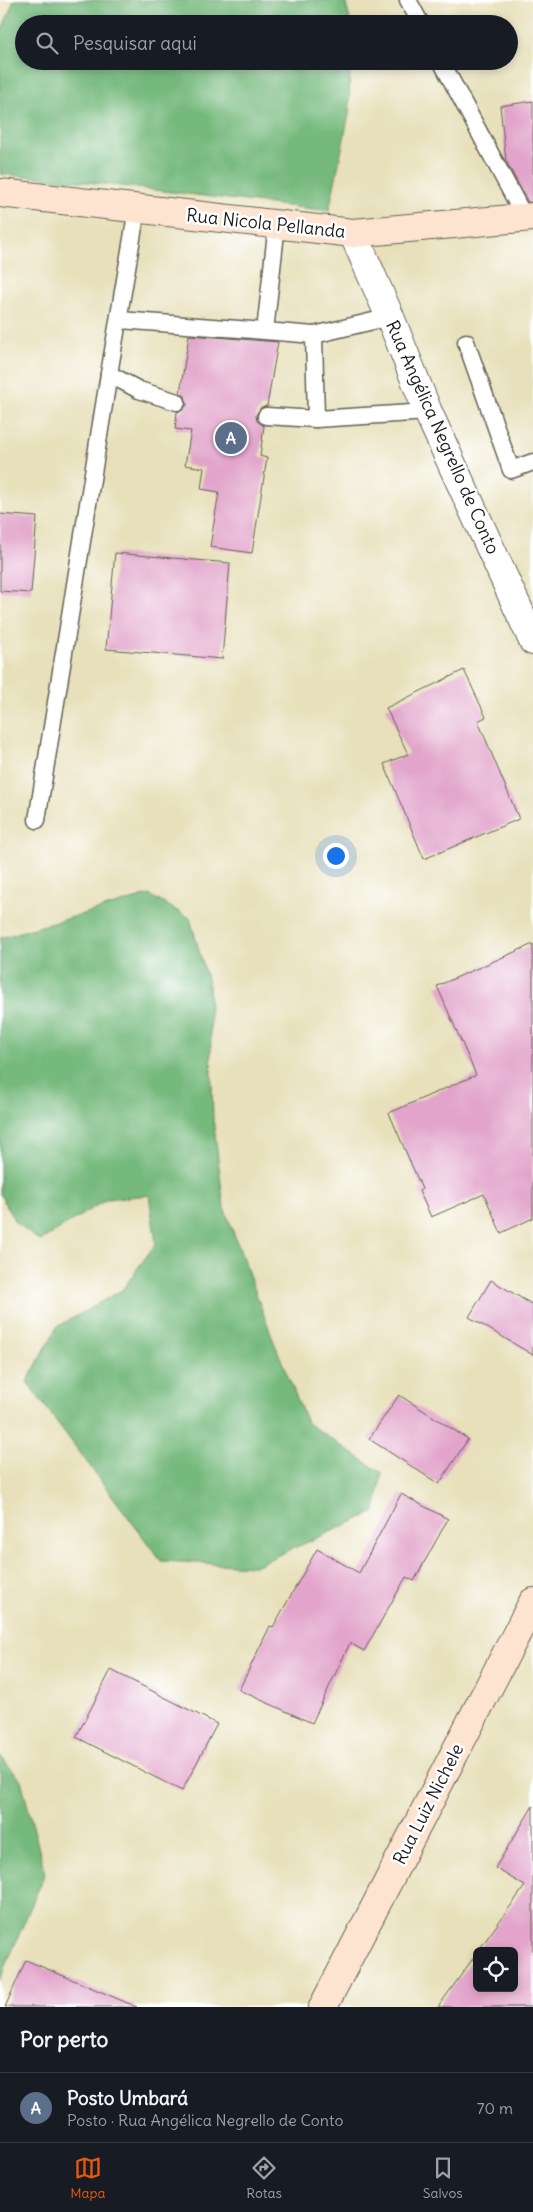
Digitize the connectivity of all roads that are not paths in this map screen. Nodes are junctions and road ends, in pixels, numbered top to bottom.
1 (408, 0) edge
2 (416, 15) edge
3 (446, 70) edge
4 (0, 193) edge
5 (137, 209) junction
6 (529, 217) edge
7 (277, 224) junction
8 (352, 233) junction
9 (390, 318) junction
10 (120, 320) junction
11 (265, 331) junction
12 (314, 336) junction
13 (466, 342) dead end
14 (109, 374) junction
15 (177, 402) dead end
16 (428, 412) junction
17 (266, 416) dead end
18 (316, 419) junction
19 (533, 462) edge
20 (533, 641) edge
21 (37, 820) dead end
22 (533, 1602) edge
23 (323, 2007) edge

1 - 2 lane
3 - 6 lane
4 - 5 main road, Rua Nicola Pellanda
5 - 7 main road, Rua Nicola Pellanda
5 - 10 lane
6 - 8 main road, Rua Nicola Pellanda
7 - 8 main road, Rua Nicola Pellanda
7 - 11 lane
8 - 9 street, Rua Angélica Negrello de Conto
9 - 12 lane
9 - 16 street, Rua Angélica Negrello de Conto
10 - 11 lane
10 - 14 lane
11 - 12 lane
12 - 18 lane
13 - 19 lane
14 - 15 lane
14 - 21 lane
16 - 18 lane
16 - 20 street, Rua Angélica Negrello de Conto
17 - 18 lane
22 - 23 main road, Rua Luiz Nichele

